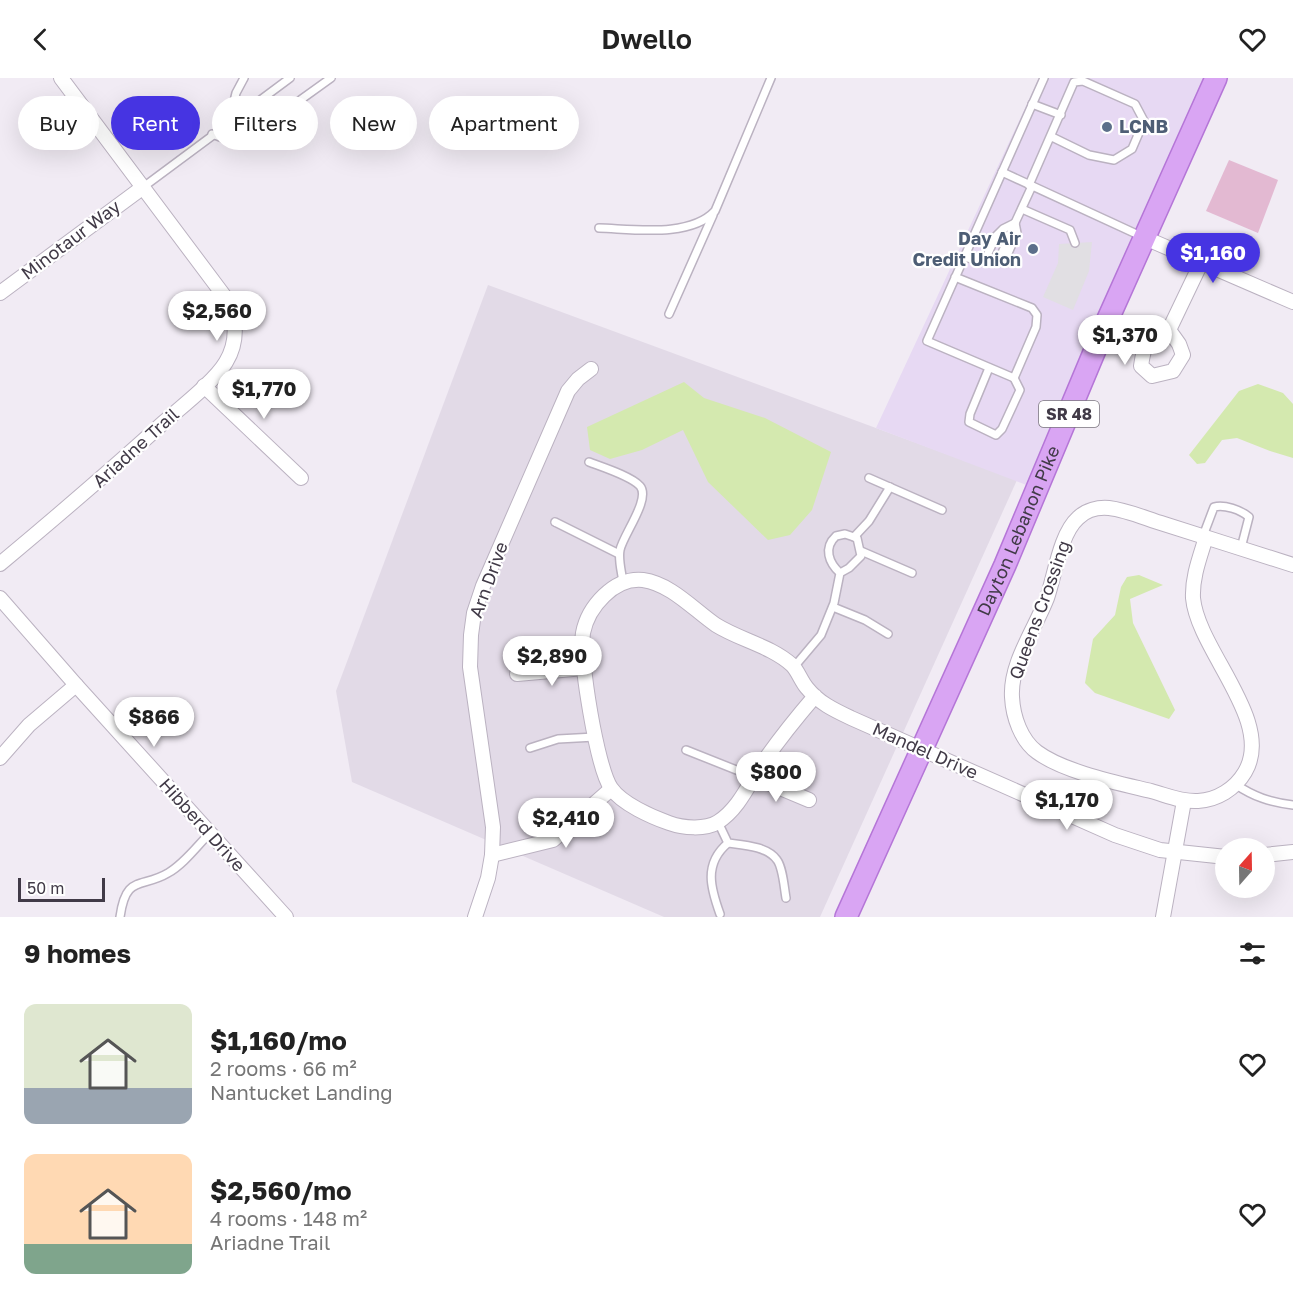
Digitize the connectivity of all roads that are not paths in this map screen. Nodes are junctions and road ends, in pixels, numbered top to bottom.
1 (61, 78) edge
2 (244, 78) edge
3 (290, 78) edge
4 (332, 78) edge
5 (771, 78) edge
6 (1044, 78) edge
7 (1216, 78) edge
8 (235, 96) edge
9 (265, 96) edge
10 (307, 96) edge
11 (1032, 104) junction
12 (1061, 115) junction
13 (212, 134) edge
14 (1052, 137) junction
15 (1002, 172) junction
16 (1031, 186) junction
17 (142, 188) junction
18 (1022, 209) junction
19 (714, 213) junction
20 (1015, 223) junction
21 (599, 228) dead end
22 (1145, 238) junction
23 (1075, 243) dead end
24 (964, 257) junction
25 (1202, 261) junction
26 (984, 262) junction
27 (955, 277) junction
28 (0, 293) edge
29 (1293, 302) edge
30 (669, 314) dead end
31 (1169, 330) dead end
32 (989, 368) junction
33 (591, 369) dead end
34 (1014, 378) junction
35 (204, 386) junction
36 (589, 462) dead end
37 (301, 478) dead end
38 (869, 478) dead end
39 (890, 488) junction
40 (942, 510) dead end
41 (555, 522) dead end
42 (854, 537) junction
43 (1205, 537) junction
44 (1240, 548) junction
45 (861, 551) junction
46 (619, 554) junction
47 (0, 564) edge
48 (1293, 565) edge
49 (840, 573) junction
50 (912, 573) dead end
51 (624, 583) junction
52 (0, 598) edge
53 (833, 607) junction
54 (888, 634) dead end
55 (794, 667) junction
56 (584, 668) junction
57 (517, 674) dead end
58 (76, 685) junction
59 (815, 696) junction
60 (595, 737) junction
61 (530, 748) dead end
62 (921, 749) junction
63 (686, 750) dead end
64 (0, 758) edge
65 (754, 777) junction
66 (1235, 784) junction
67 (611, 789) junction
68 (809, 800) dead end
69 (1184, 801) junction
70 (1293, 805) edge
71 (718, 822) junction
72 (210, 833) junction
73 (728, 843) junction
74 (1293, 852) edge
75 (1175, 853) junction
76 (1275, 854) edge
77 (492, 855) junction
78 (1215, 856) edge
79 (786, 897) dead end
80 (720, 915) dead end
81 (120, 917) edge
82 (286, 917) edge
83 (475, 917) edge
84 (846, 917) edge
85 (1163, 917) edge

1 - 17 street, Ariadne Trail
2 - 8 lane
3 - 9 lane
4 - 10 lane
5 - 19 lane
6 - 11 lane
7 - 22 main road, Dayton Lebanon Pike / SR 48
11 - 12 lane
11 - 15 lane
12 - 14 lane
12 - 14 lane
13 - 17 lane
14 - 16 lane
15 - 16 lane
15 - 24 lane
16 - 18 lane
16 - 22 lane
17 - 28 street, Minotaur Way
17 - 35 street, Ariadne Trail
18 - 20 lane
18 - 23 lane
19 - 21 lane
19 - 30 lane
20 - 26 lane
20 - 26 lane
22 - 25 street
22 - 62 main road, Dayton Lebanon Pike / SR 48
24 - 26 lane
24 - 27 lane
25 - 29 street
25 - 31 street
27 - 32 lane
27 - 34 lane
32 - 34 lane
32 - 34 lane
33 - 77 street, Arn Drive
35 - 37 street
35 - 47 street, Ariadne Trail
36 - 46 lane
38 - 39 lane
39 - 40 lane
39 - 42 lane
41 - 46 lane
42 - 45 lane
42 - 49 lane
43 - 44 street, Queens Crossing
43 - 44 lane
43 - 66 street, Queens Crossing
43 - 69 street, Queens Crossing
44 - 48 street, Queens Crossing
45 - 49 lane
45 - 50 lane
46 - 51 lane
49 - 53 lane
51 - 55 street, Mandel Drive
51 - 56 street
52 - 58 street, Hibberd Drive
53 - 54 lane
53 - 55 lane
55 - 59 street, Mandel Drive
56 - 57 street
56 - 60 street
58 - 64 street
58 - 72 street, Hibberd Drive
59 - 62 street, Mandel Drive
59 - 65 street
60 - 61 lane
60 - 67 street
62 - 75 street, Mandel Drive
62 - 84 main road, Dayton Lebanon Pike / SR 48
63 - 65 lane
65 - 68 street
65 - 71 street
66 - 69 street, Queens Crossing
66 - 70 lane
67 - 71 street
67 - 77 street
69 - 75 street
71 - 73 lane
72 - 81 lane
72 - 82 street, Hibberd Drive
73 - 79 lane
73 - 80 lane
74 - 76 street
75 - 78 street, Mandel Drive
75 - 85 street
77 - 83 street, Arn Drive

